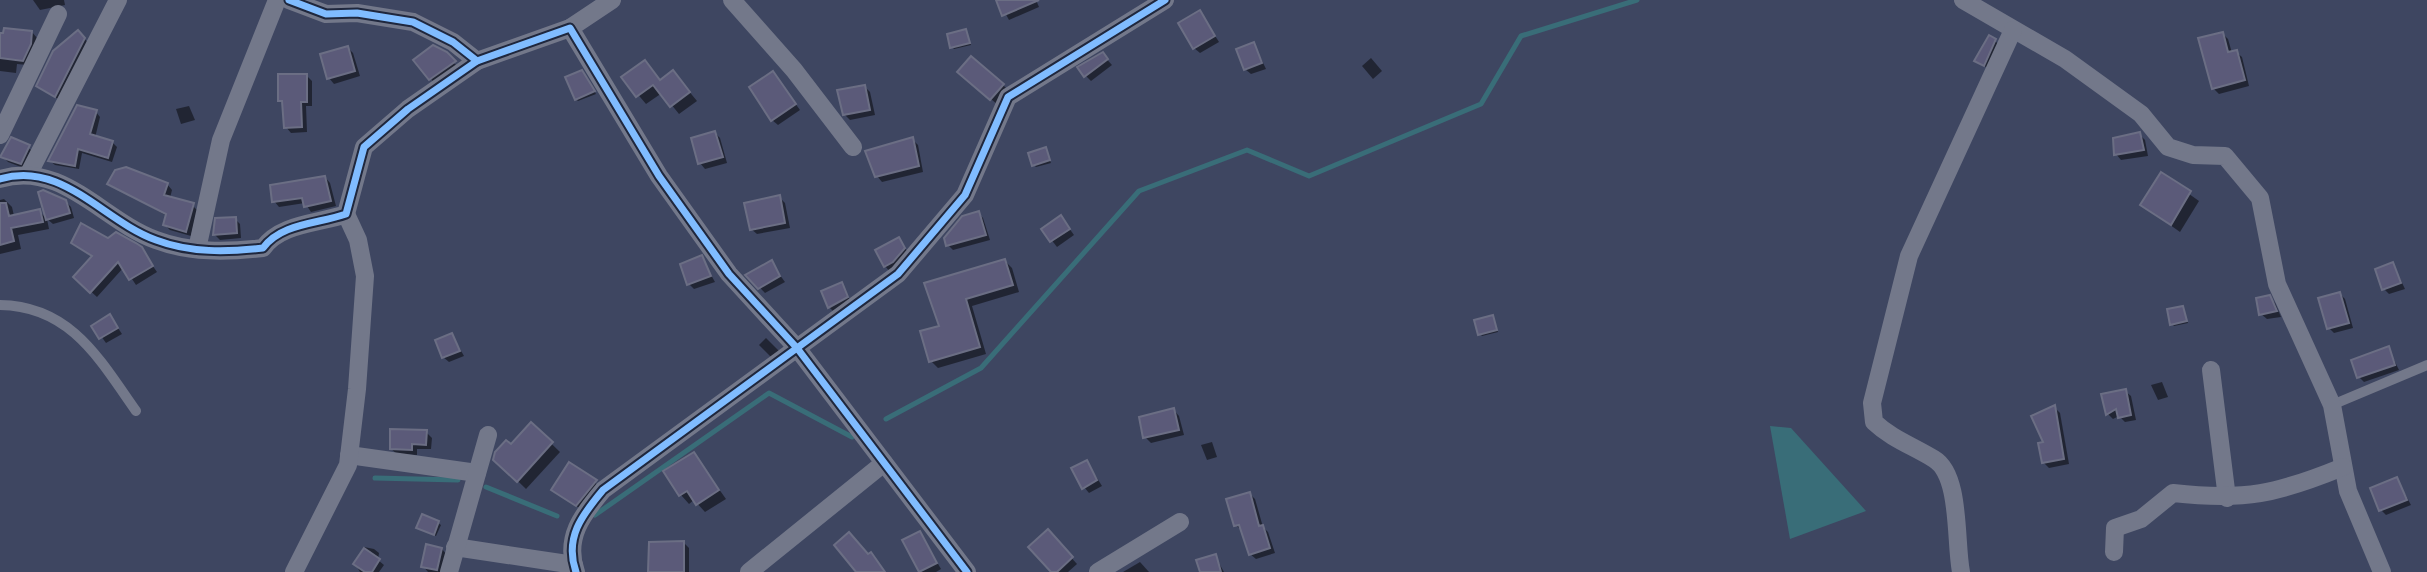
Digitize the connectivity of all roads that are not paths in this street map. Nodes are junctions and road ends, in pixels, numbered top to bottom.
1 (118, 0) edge
2 (277, 0) edge
3 (289, 0) edge
4 (611, 0) edge
5 (733, 0) edge
6 (1165, 0) edge
7 (1963, 0) edge
8 (58, 14) dead end
9 (570, 28) junction
10 (2013, 30) junction
11 (477, 61) junction
12 (0, 135) edge
13 (853, 146) dead end
14 (28, 175) junction
15 (0, 179) edge
16 (346, 214) junction
17 (197, 249) junction
18 (0, 305) edge
19 (797, 348) junction
20 (2427, 365) edge
21 (2211, 370) dead end
22 (2332, 404) junction
23 (136, 411) dead end
24 (488, 435) dead end
25 (349, 455) junction
26 (884, 463) junction
27 (2343, 467) junction
28 (477, 472) junction
29 (2227, 498) junction
30 (1180, 522) dead end
31 (455, 548) junction
32 (2114, 552) dead end
33 (575, 569) edge
34 (958, 569) edge
35 (294, 572) edge
36 (449, 572) edge
37 (749, 572) edge
38 (1098, 572) edge
39 (1961, 572) edge
40 (2382, 572) edge

1 - 14 street
2 - 17 street
3 - 11 street
4 - 9 street
5 - 13 street
6 - 19 street
7 - 10 street
8 - 12 street
9 - 11 street
9 - 19 street
10 - 22 street
10 - 39 street
11 - 16 street
14 - 15 street
14 - 17 street
16 - 17 street
16 - 25 street
18 - 23 lane
19 - 26 street
19 - 33 street
20 - 22 lane
21 - 29 street
22 - 27 street
24 - 28 street
25 - 28 street
25 - 35 street
26 - 34 street
26 - 37 street
27 - 29 street
27 - 40 street
28 - 31 street
29 - 32 street
30 - 38 street
31 - 33 street
31 - 36 street

